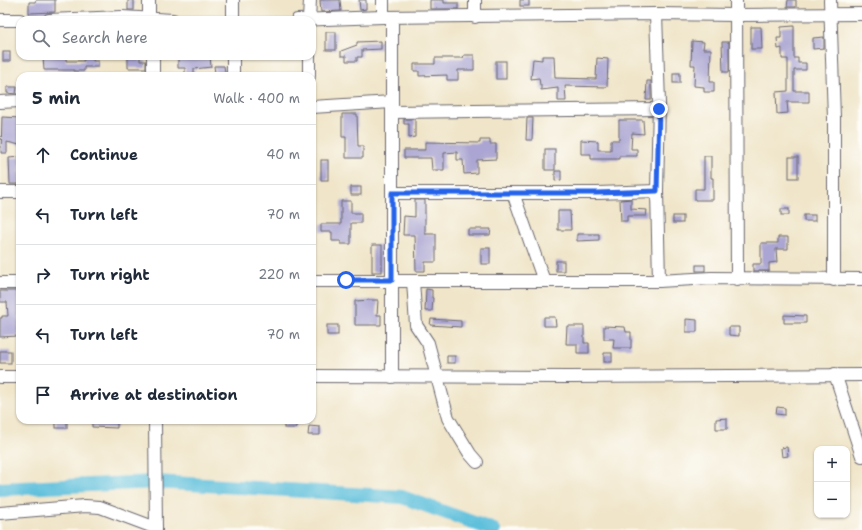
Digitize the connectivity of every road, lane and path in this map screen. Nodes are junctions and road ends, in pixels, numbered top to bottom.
1 (149, 0) edge
2 (232, 0) edge
3 (310, 0) edge
4 (383, 0) edge
5 (475, 0) edge
6 (736, 0) edge
7 (830, 0) edge
8 (656, 14) junction
9 (830, 14) junction
10 (862, 14) edge
11 (736, 15) junction
12 (149, 16) edge
13 (233, 16) edge
14 (309, 16) edge
15 (388, 17) junction
16 (475, 17) junction
17 (0, 20) edge
18 (16, 20) edge
19 (316, 20) edge
20 (153, 60) edge
21 (233, 60) edge
22 (309, 60) edge
23 (153, 72) edge
24 (233, 72) edge
25 (309, 72) edge
26 (16, 101) edge
27 (0, 102) edge
28 (316, 107) edge
29 (392, 107) junction
30 (659, 109) junction
31 (657, 191) junction
32 (0, 192) edge
33 (16, 192) edge
34 (392, 193) junction
35 (513, 193) junction
36 (737, 279) junction
37 (862, 279) edge
38 (392, 280) junction
39 (834, 280) junction
40 (316, 281) edge
41 (413, 281) junction
42 (544, 281) junction
43 (660, 281) junction
44 (16, 282) edge
45 (0, 283) edge
46 (835, 374) junction
47 (862, 374) edge
48 (316, 376) edge
49 (0, 377) edge
50 (16, 377) edge
51 (392, 377) junction
52 (436, 377) junction
53 (155, 424) edge
54 (862, 456) edge
55 (478, 462) dead end
56 (0, 513) edge
57 (156, 529) edge

1 - 12 street
2 - 13 street
3 - 14 street
4 - 15 street
5 - 16 street
6 - 11 street
7 - 9 street
8 - 11 street
8 - 16 street
8 - 30 street
9 - 10 street
9 - 11 street
9 - 39 street
11 - 36 street
15 - 16 street
15 - 19 street
15 - 29 street
17 - 18 street
20 - 23 street
21 - 24 street
22 - 25 street
26 - 27 street
28 - 29 street
29 - 30 street
29 - 34 street
30 - 31 street
31 - 35 street
31 - 43 street
32 - 33 street
34 - 35 street
34 - 38 street
35 - 42 street
36 - 39 street
36 - 43 street
37 - 39 street
38 - 40 street
38 - 41 street
38 - 51 street
41 - 42 street
41 - 52 street
42 - 43 street
44 - 45 street
46 - 47 street
46 - 52 street
46 - 54 street
48 - 51 street
49 - 50 street
51 - 52 street
52 - 55 street
53 - 57 street
56 - 57 street

